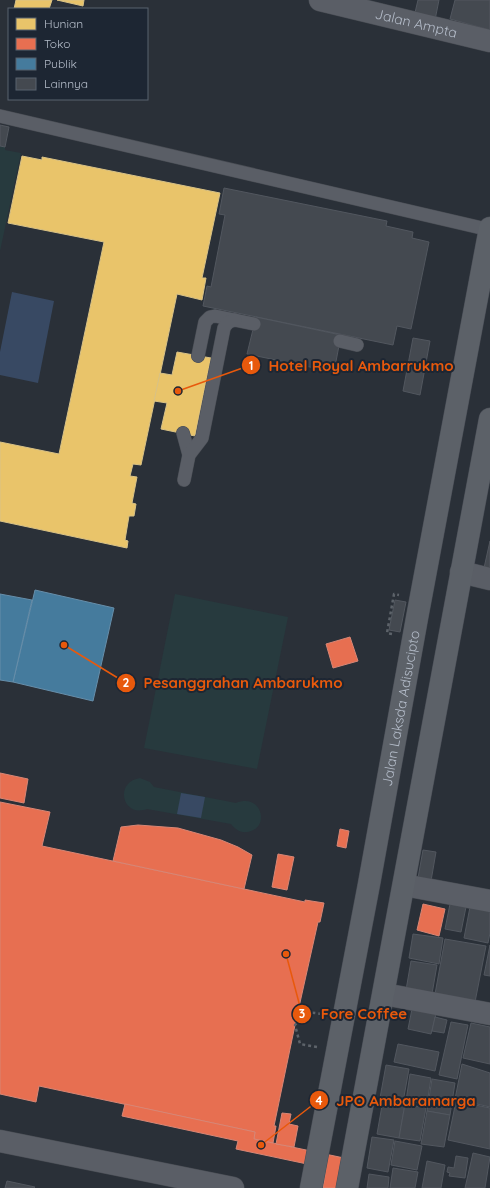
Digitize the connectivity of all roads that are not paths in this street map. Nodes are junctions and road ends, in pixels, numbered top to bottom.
1 (320, 0) edge
2 (490, 41) edge
3 (0, 116) edge
4 (490, 229) edge
5 (235, 320) junction
6 (254, 324) dead end
7 (340, 341) dead end
8 (357, 345) dead end
9 (198, 356) dead end
10 (490, 419) edge
11 (183, 433) dead end
12 (189, 455) junction
13 (184, 480) dead end
14 (461, 572) junction
15 (490, 578) edge
16 (404, 885) junction
17 (490, 901) edge
18 (384, 994) junction
19 (490, 1014) edge
20 (0, 1141) edge
21 (234, 1188) edge
22 (312, 1188) edge
23 (347, 1188) edge

1 - 2 street, Jalan Ampta
3 - 4 lane
4 - 22 main road, Jalan Laksda Adisucipto
5 - 6 lane
5 - 9 lane
5 - 12 lane
7 - 8 lane
10 - 14 main road
11 - 12 lane
12 - 13 lane
14 - 15 street
14 - 16 main road
16 - 17 street
16 - 18 main road
18 - 19 street
18 - 23 main road
20 - 21 street

